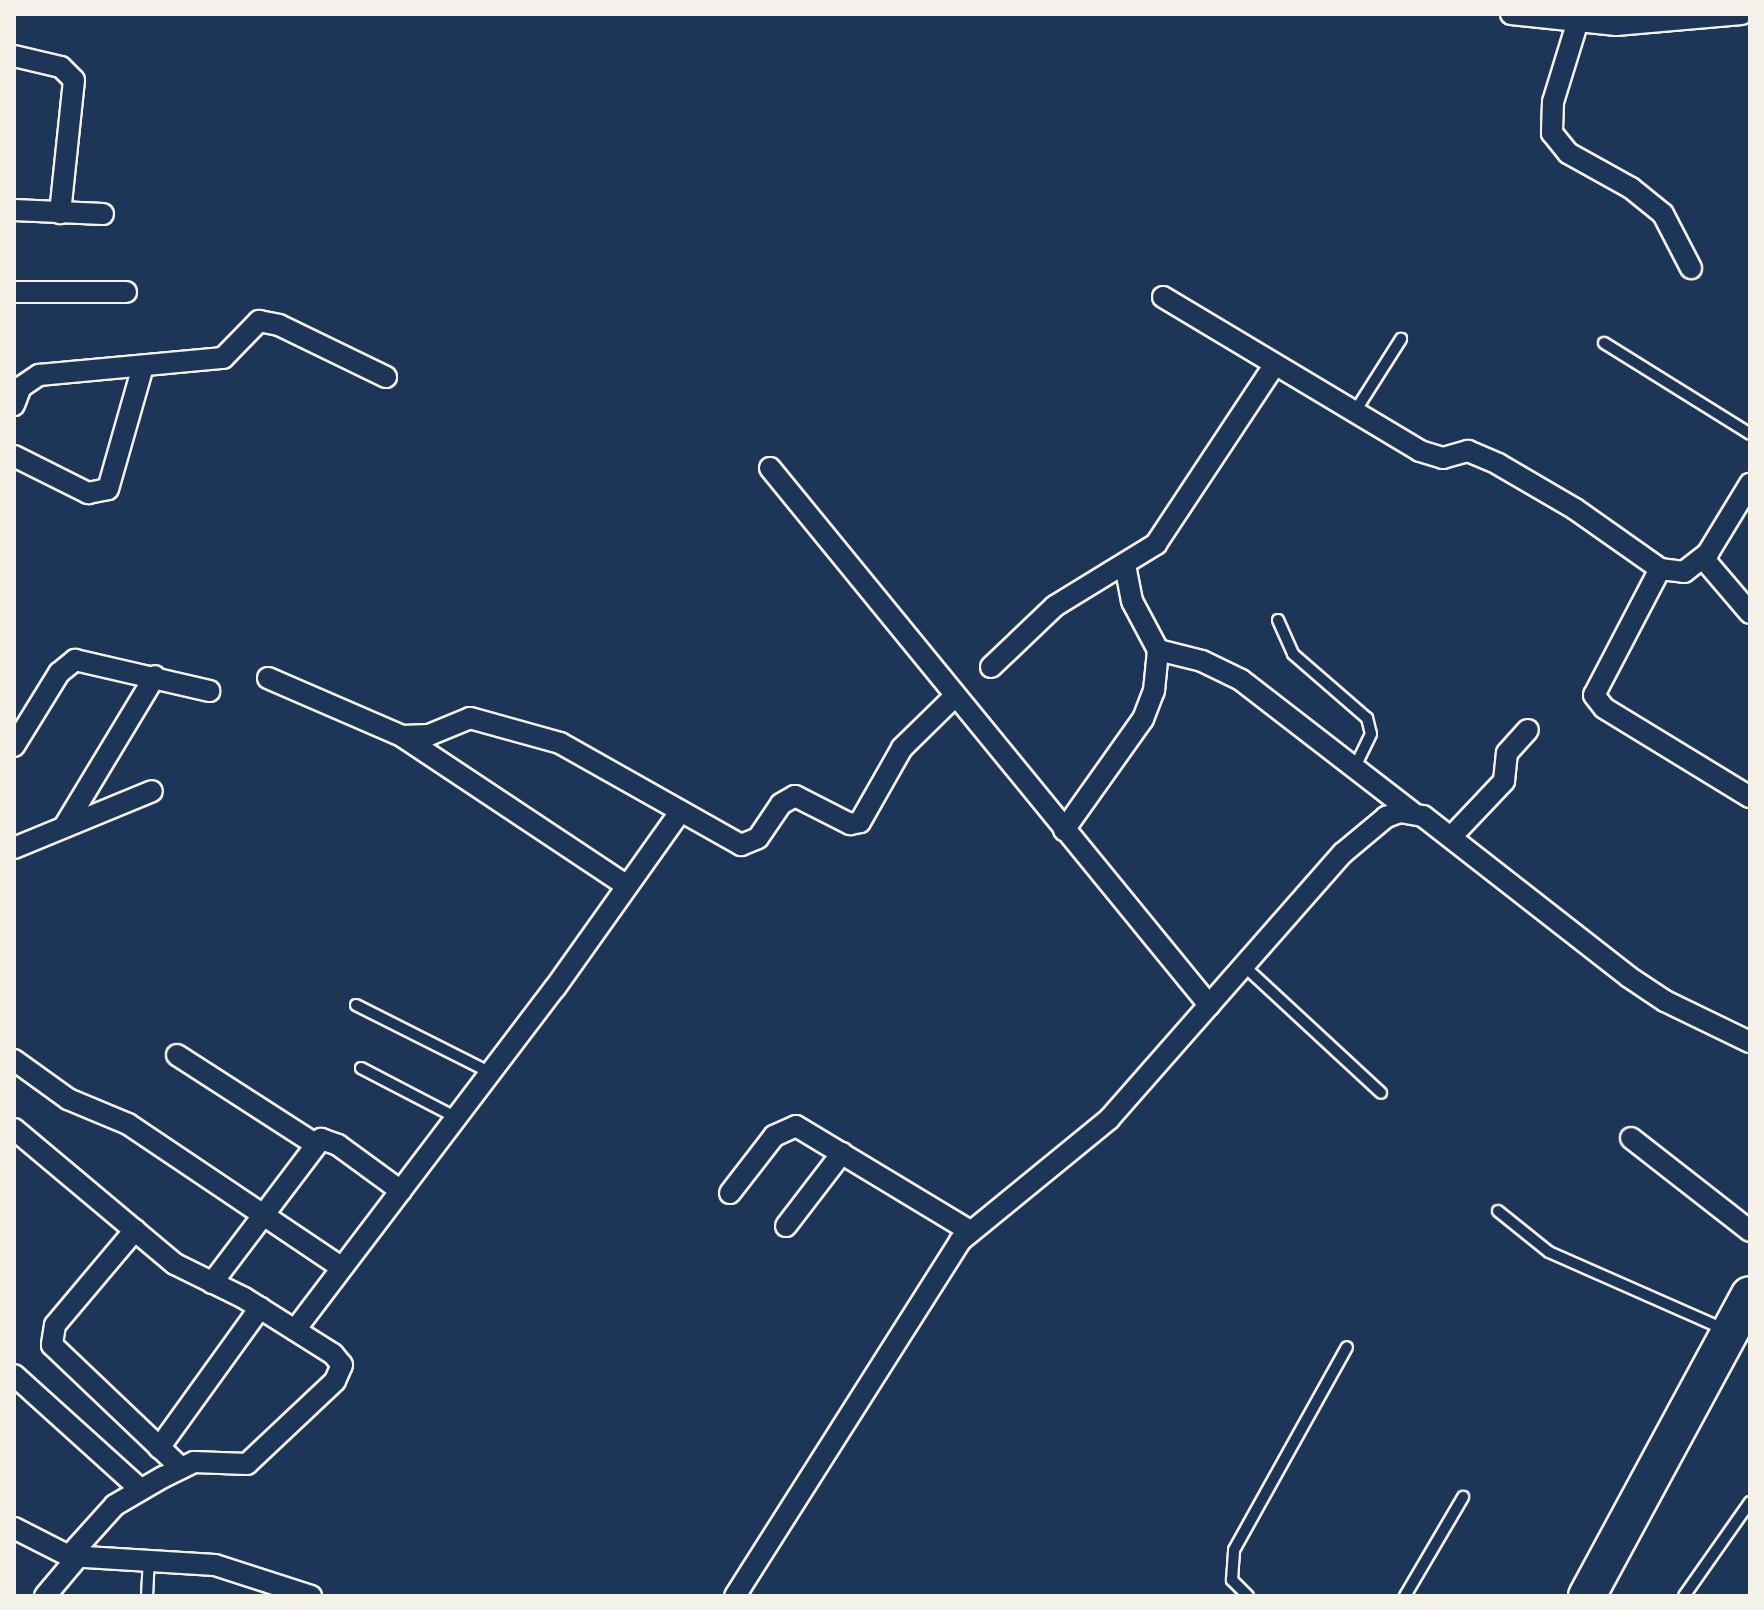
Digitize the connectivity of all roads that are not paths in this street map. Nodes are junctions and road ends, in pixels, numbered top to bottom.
1 (1511, 14) edge
2 (1742, 14) edge
3 (1577, 24) junction
4 (14, 56) edge
5 (14, 210) edge
6 (60, 213) junction
7 (103, 214) dead end
8 (1691, 268) dead end
9 (14, 292) edge
10 (126, 292) dead end
11 (1163, 297) dead end
12 (1401, 339) dead end
13 (1604, 343) dead end
14 (143, 366) junction
15 (1273, 367) junction
16 (386, 377) dead end
17 (14, 405) edge
18 (1354, 413) junction
19 (1750, 434) edge
20 (14, 456) edge
21 (770, 468) dead end
22 (1750, 484) edge
23 (1703, 558) junction
24 (1125, 566) junction
25 (1660, 569) junction
26 (1750, 613) edge
27 (1278, 620) dead end
28 (1158, 650) junction
29 (991, 667) dead end
30 (155, 676) junction
31 (268, 678) dead end
32 (209, 691) dead end
33 (954, 697) junction
34 (20, 722) edge
35 (1528, 730) dead end
36 (402, 736) junction
37 (14, 746) edge
38 (1355, 767) junction
39 (152, 791) dead end
40 (1750, 797) edge
41 (680, 812) junction
42 (1412, 812) junction
43 (64, 827) junction
44 (1064, 830) junction
45 (1452, 836) junction
46 (14, 848) edge
47 (626, 885) junction
48 (1243, 965) junction
49 (356, 1005) dead end
50 (1209, 1005) junction
51 (1750, 1042) edge
52 (177, 1055) dead end
53 (14, 1060) edge
54 (361, 1068) dead end
55 (491, 1073) junction
56 (1381, 1093) dead end
57 (457, 1118) junction
58 (14, 1129) edge
59 (1631, 1138) dead end
60 (315, 1144) junction
61 (842, 1153) junction
62 (401, 1191) junction
63 (730, 1193) dead end
64 (1498, 1211) dead end
65 (261, 1214) junction
66 (786, 1226) dead end
67 (135, 1230) junction
68 (970, 1231) junction
69 (1750, 1231) edge
70 (341, 1267) junction
71 (212, 1283) junction
72 (1750, 1295) edge
73 (260, 1308) junction
74 (295, 1330) junction
75 (1732, 1332) junction
76 (1347, 1347) dead end
77 (14, 1375) edge
78 (159, 1448) junction
79 (181, 1468) junction
80 (140, 1489) junction
81 (1463, 1497) dead end
82 (1750, 1502) edge
83 (14, 1528) edge
84 (73, 1557) junction
85 (149, 1562) junction
86 (45, 1596) edge
87 (147, 1596) edge
88 (311, 1596) edge
89 (735, 1596) edge
90 (1248, 1596) edge
91 (1405, 1596) edge
92 (1587, 1596) edge
93 (1684, 1596) edge

1 - 3 street
2 - 3 street
3 - 8 street
4 - 6 street
5 - 6 street
6 - 7 street
9 - 10 street
11 - 15 street
12 - 18 lane
13 - 19 lane
14 - 16 street
14 - 17 street
14 - 20 street
15 - 18 street
15 - 24 street
18 - 25 street
21 - 33 street
22 - 23 street
23 - 25 street
23 - 26 street
24 - 28 street
24 - 29 street
25 - 40 street
27 - 38 lane
28 - 38 street
28 - 44 street
30 - 32 street
30 - 34 street
30 - 43 street
31 - 36 street
33 - 41 street
33 - 44 street
34 - 37 street
35 - 45 street
36 - 41 street
36 - 47 street
38 - 42 street
39 - 43 street
41 - 47 street
42 - 45 street
42 - 48 street
43 - 46 street
44 - 50 street
45 - 51 street
47 - 55 street
48 - 50 street
48 - 56 lane
49 - 55 lane
50 - 68 street
52 - 60 street
53 - 65 street
54 - 57 lane
55 - 57 street
57 - 62 street
58 - 67 street
59 - 69 street
60 - 62 street
60 - 65 street
61 - 63 street
61 - 66 street
61 - 68 street
62 - 70 street
64 - 75 lane
65 - 70 street
65 - 71 street
67 - 71 street
67 - 78 street
68 - 89 street
70 - 74 street
71 - 73 street
72 - 75 highway
73 - 74 street
73 - 78 street
74 - 79 street
75 - 92 highway
76 - 90 lane
77 - 80 street
78 - 79 street
79 - 80 street
80 - 84 street
81 - 91 lane
82 - 93 lane
83 - 84 street
84 - 85 street
84 - 86 street
85 - 87 lane
85 - 88 street

